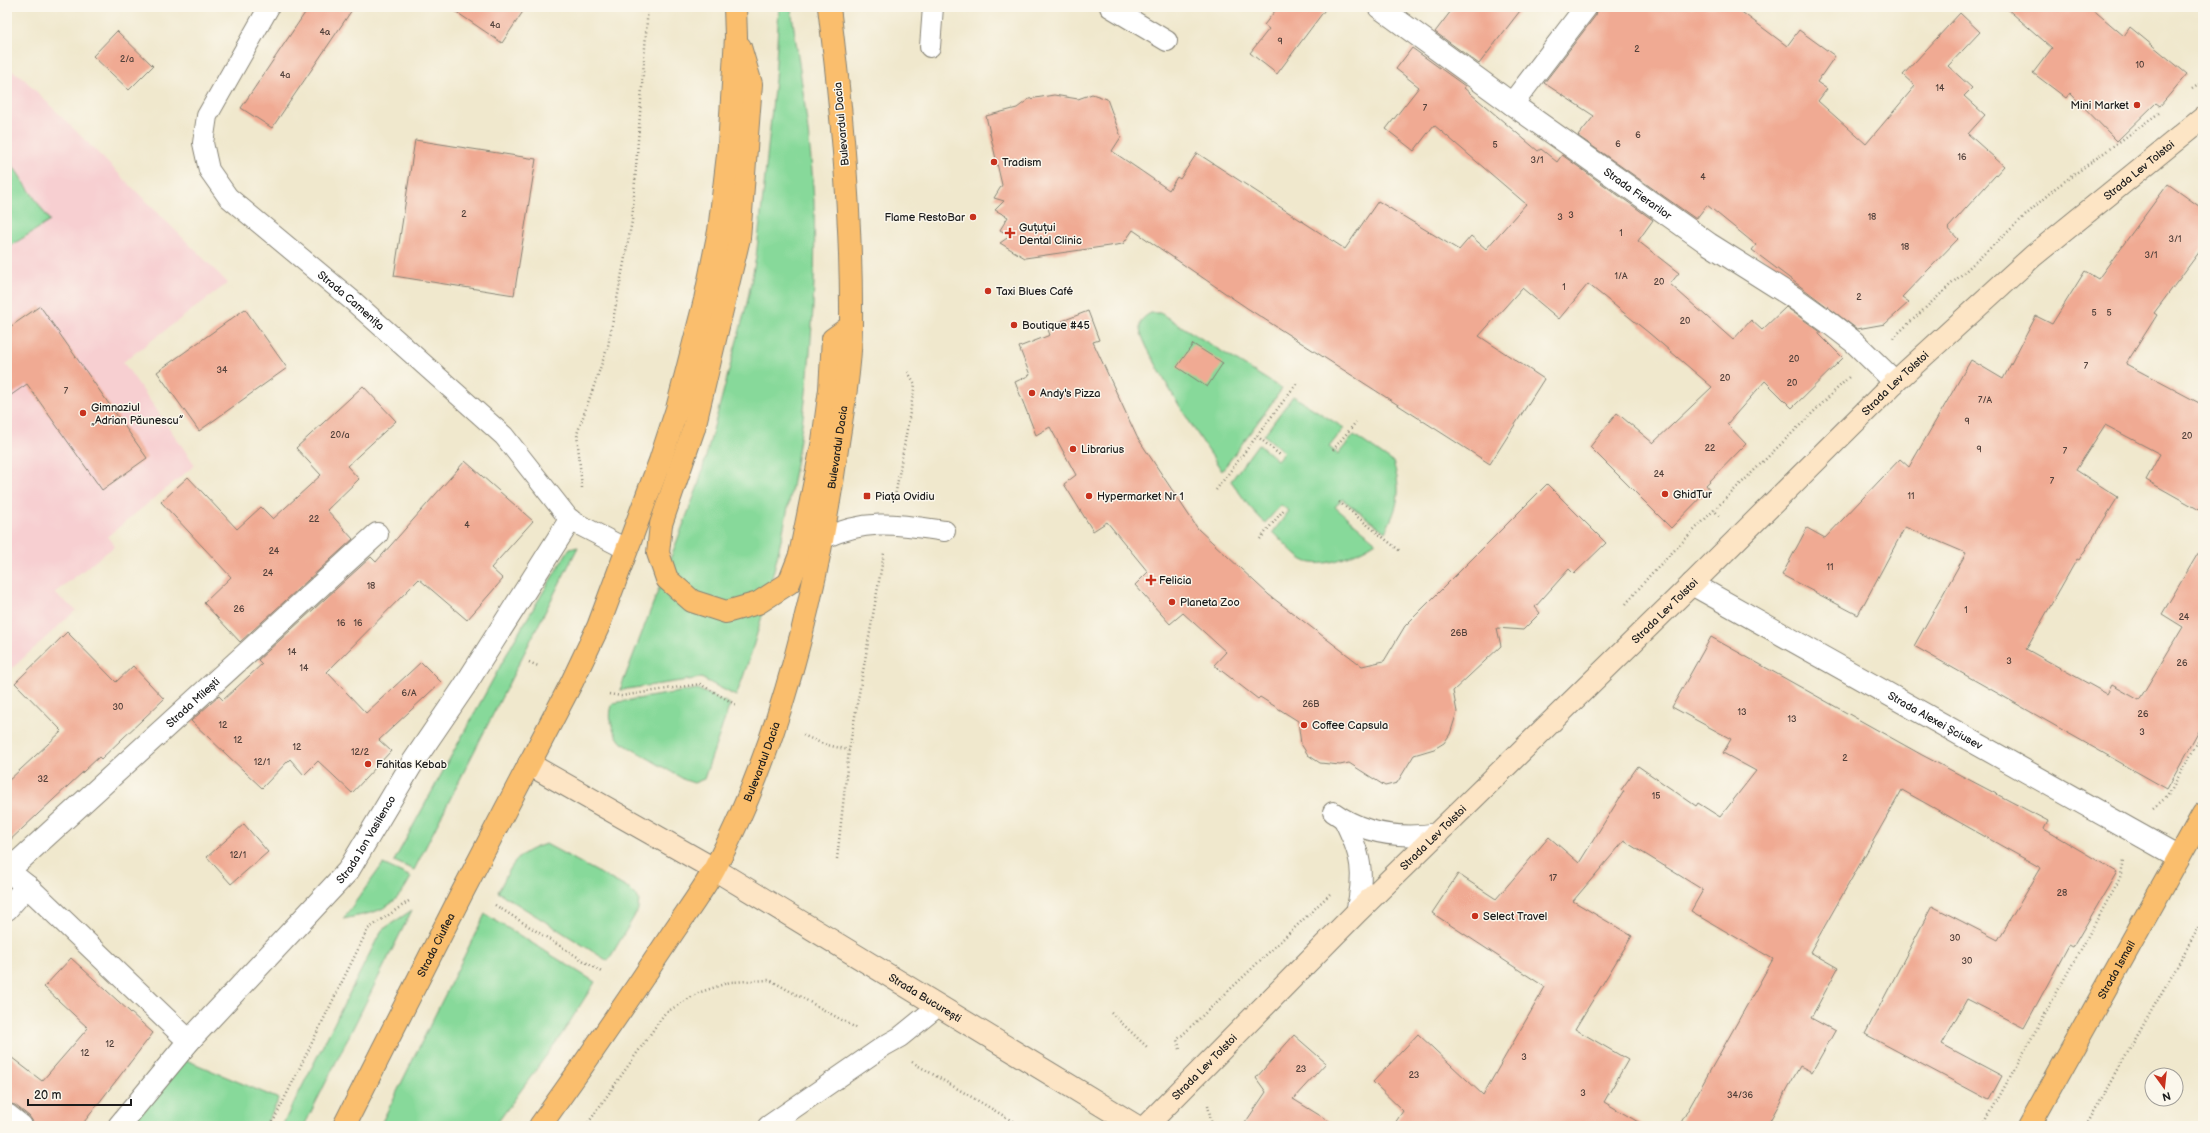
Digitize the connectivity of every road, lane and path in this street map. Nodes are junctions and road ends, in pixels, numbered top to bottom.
1 (269, 7) edge
2 (648, 7) edge
3 (735, 7) edge
4 (829, 7) edge
5 (933, 7) edge
6 (1110, 7) edge
7 (1379, 7) edge
8 (1586, 7) edge
9 (736, 37) junction
10 (1166, 41) dead end
11 (930, 47) dead end
12 (1512, 104) junction
13 (2198, 126) edge
14 (851, 326) junction
15 (908, 372) dead end
16 (1895, 382) junction
17 (1297, 383) dead end
18 (1356, 422) dead end
19 (1257, 436) junction
20 (1333, 450) dead end
21 (1280, 455) dead end
22 (582, 489) dead end
23 (1216, 490) dead end
24 (895, 500) dead end
25 (1339, 502) dead end
26 (1285, 508) dead end
27 (570, 520) junction
28 (945, 531) dead end
29 (377, 534) dead end
30 (822, 539) junction
31 (1260, 539) dead end
32 (885, 546) dead end
33 (626, 549) junction
34 (1400, 551) dead end
35 (1692, 584) junction
36 (530, 662) dead end
37 (538, 666) dead end
38 (609, 694) dead end
39 (738, 706) dead end
40 (2203, 733) edge
41 (803, 735) dead end
42 (849, 750) junction
43 (529, 764) junction
44 (2150, 811) dead end
45 (2203, 814) edge
46 (1439, 833) junction
47 (2179, 857) junction
48 (2124, 858) dead end
49 (837, 859) dead end
50 (714, 869) junction
51 (7, 870) edge
52 (27, 886) junction
53 (409, 901) dead end
54 (495, 905) dead end
55 (7, 910) edge
56 (1356, 913) junction
57 (2203, 920) edge
58 (603, 973) dead end
59 (937, 1007) junction
60 (1111, 1013) dead end
61 (1177, 1040) dead end
62 (189, 1041) junction
63 (884, 1046) junction
64 (1148, 1048) dead end
65 (1180, 1050) dead end
66 (1209, 1102) dead end
67 (7, 1115) edge
68 (21, 1126) edge
69 (120, 1126) edge
70 (271, 1126) edge
71 (344, 1126) edge
72 (540, 1126) edge
73 (586, 1126) edge
74 (768, 1126) edge
75 (1020, 1126) edge
76 (1136, 1126) edge
77 (1146, 1126) edge
78 (1212, 1126) edge
79 (1983, 1126) edge
80 (2029, 1126) edge
81 (2086, 1126) edge

1 - 27 lane, Strada Camenița
2 - 22 path
3 - 9 main road
4 - 14 main road, Bulevardul Dacia
5 - 11 lane
6 - 10 lane
7 - 12 street, Strada Fierarilor
8 - 12 street
9 - 14 main road
9 - 33 main road
12 - 16 street, Strada Fierarilor
13 - 16 main road, Strada Lev Tolstoi
14 - 30 main road, Bulevardul Dacia
15 - 24 path
16 - 35 main road, Strada Lev Tolstoi
17 - 19 path
18 - 20 path
19 - 21 path
19 - 23 path
25 - 34 path
26 - 31 path
27 - 33 lane, Strada Camenița
27 - 62 street, Strada Ion Vasilenco
28 - 30 lane
29 - 51 street, Strada Milești
30 - 50 main road, Bulevardul Dacia
32 - 42 path
33 - 43 main road
35 - 46 main road, Strada Lev Tolstoi
35 - 47 street, Strada Alexei Șciusev
36 - 37 path
38 - 39 path
40 - 44 path
41 - 42 path
42 - 49 path
43 - 50 main road, Strada București
43 - 71 main road, Strada Ciuflea
45 - 47 main road, Strada Ismail
46 - 56 main road, Strada Lev Tolstoi
46 - 56 lane
47 - 80 main road, Strada Ismail
48 - 79 path
50 - 59 main road, Strada București
50 - 72 main road
51 - 52 street, Strada Milești
52 - 55 street
52 - 62 street, Strada Milești
53 - 70 path
54 - 58 path
56 - 77 main road, Strada Lev Tolstoi
57 - 81 path
59 - 63 lane
59 - 76 main road, Strada București
60 - 64 path
61 - 65 path
62 - 69 street, Strada Ion Vasilenco
63 - 73 path
63 - 74 lane
63 - 75 path
66 - 78 path
67 - 68 street

